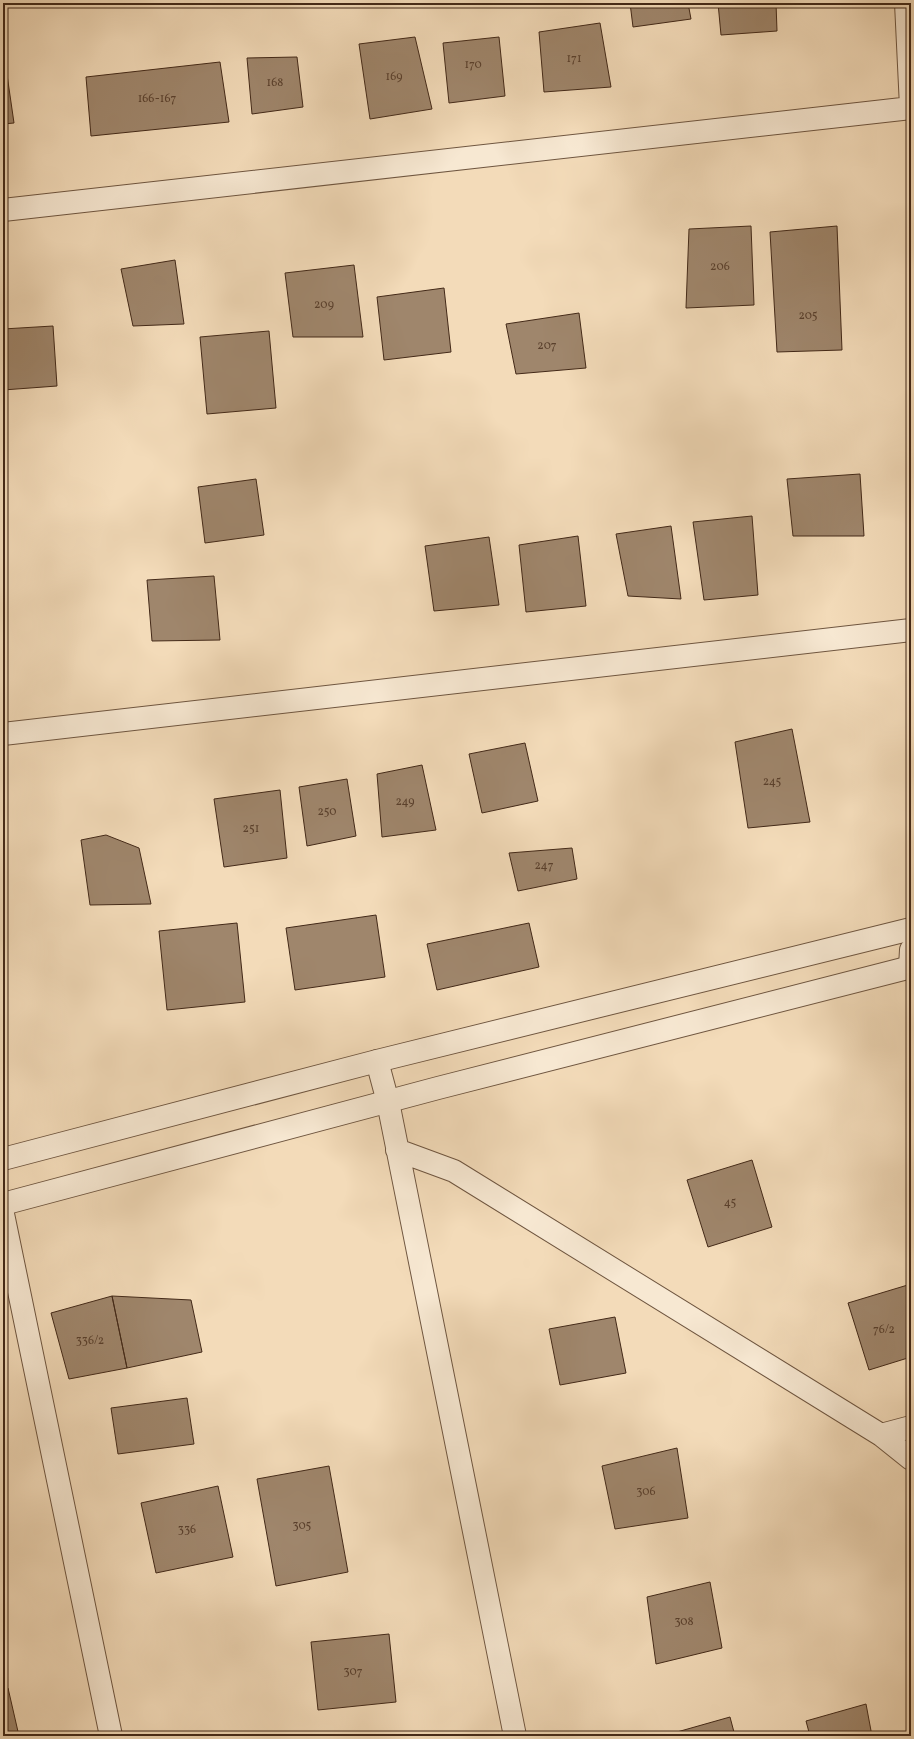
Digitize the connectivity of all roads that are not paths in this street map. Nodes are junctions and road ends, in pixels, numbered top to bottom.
1 (906, 3) edge
2 (911, 107) edge
3 (3, 210) edge
4 (911, 630) edge
5 (3, 734) edge
6 (911, 929) edge
7 (911, 962) edge
8 (377, 1061) junction
9 (388, 1102) junction
10 (397, 1150) junction
11 (3, 1158) edge
12 (3, 1204) edge
13 (3, 1214) edge
14 (911, 1427) edge
15 (881, 1435) junction
16 (911, 1459) edge
17 (111, 1736) edge
18 (515, 1736) edge

1 - 2 street
2 - 3 street
4 - 5 street
6 - 8 street
7 - 9 street
8 - 9 street
8 - 11 street
9 - 10 street
9 - 12 street
10 - 15 street
10 - 18 street
13 - 17 street
14 - 15 street
15 - 16 street

